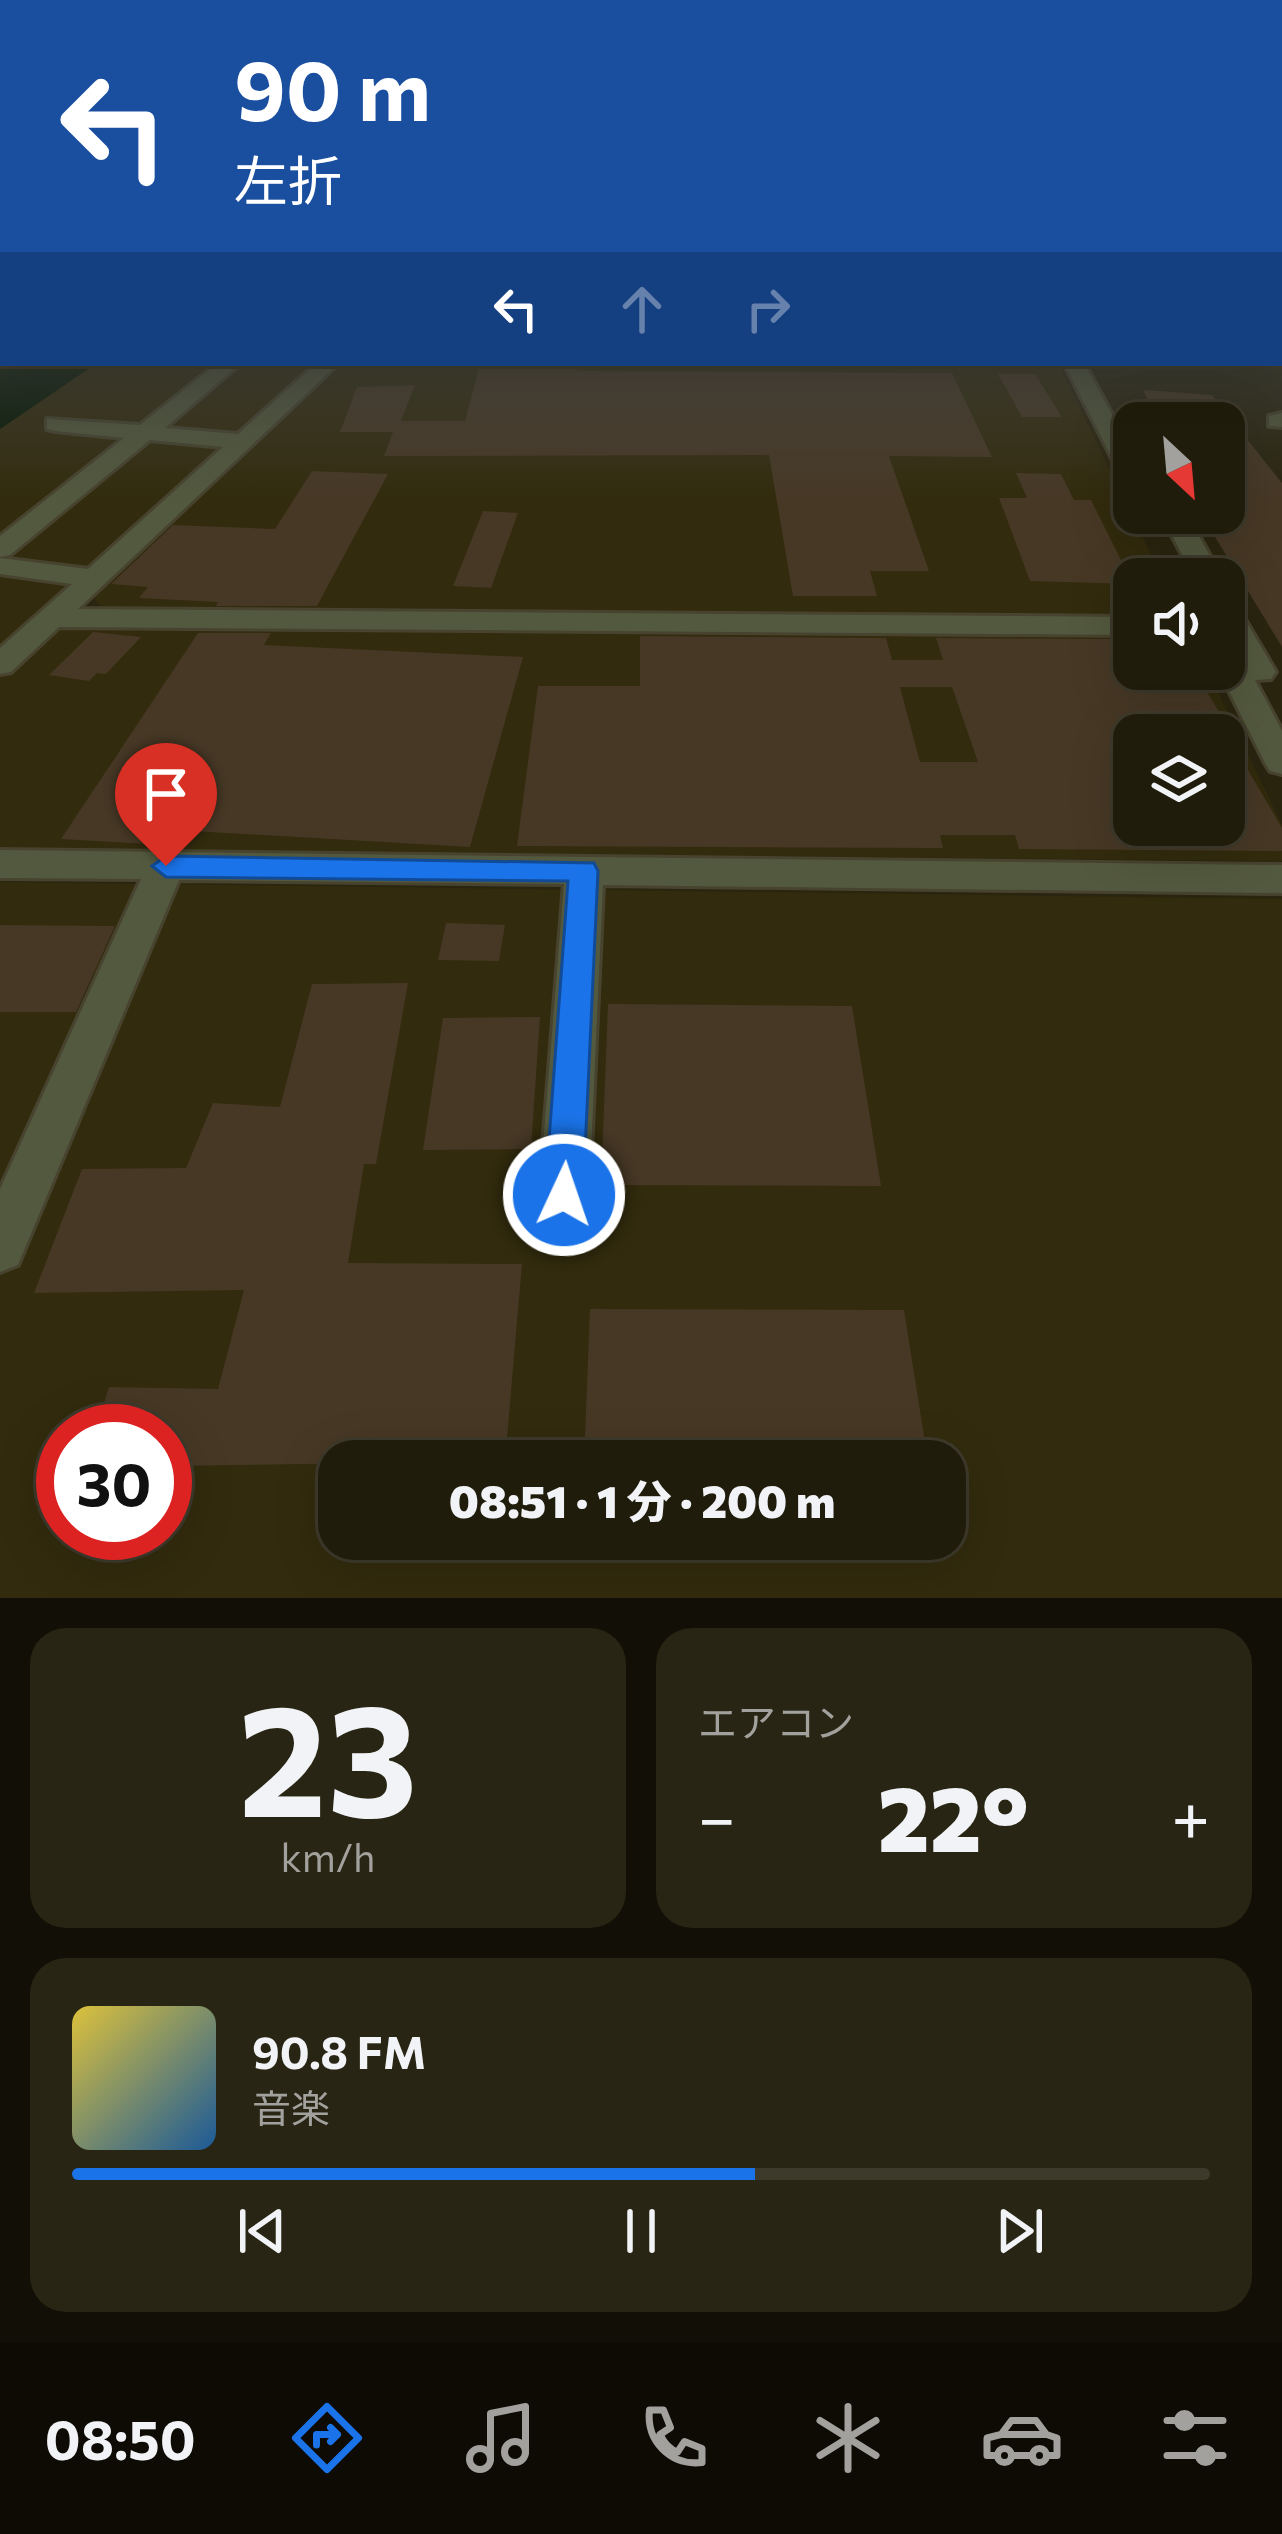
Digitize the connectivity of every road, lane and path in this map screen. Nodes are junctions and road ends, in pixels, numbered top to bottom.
1 (228, 366) edge
2 (326, 366) edge
3 (1076, 366) edge
4 (1092, 366) edge
5 (1113, 404) edge
6 (56, 424) dead end
7 (144, 433) junction
8 (1113, 438) edge
9 (244, 442) junction
10 (0, 549) edge
11 (0, 566) edge
12 (92, 578) junction
13 (52, 618) junction
14 (1113, 626) edge
15 (1245, 655) edge
16 (0, 665) edge
17 (1245, 673) edge
18 (1282, 712) edge
19 (1282, 764) edge
20 (0, 865) edge
21 (166, 866) junction
22 (584, 871) junction
23 (1282, 879) edge
24 (564, 1195) dead end
25 (0, 1247) edge

1 - 7 street
2 - 9 street
3 - 8 street
4 - 5 street
6 - 7 street
7 - 9 street
7 - 10 street
9 - 12 street
11 - 12 street
12 - 13 street
13 - 14 street
13 - 16 street
15 - 18 street
17 - 19 street
20 - 21 street
21 - 22 street
21 - 25 street
22 - 23 street
22 - 24 street

